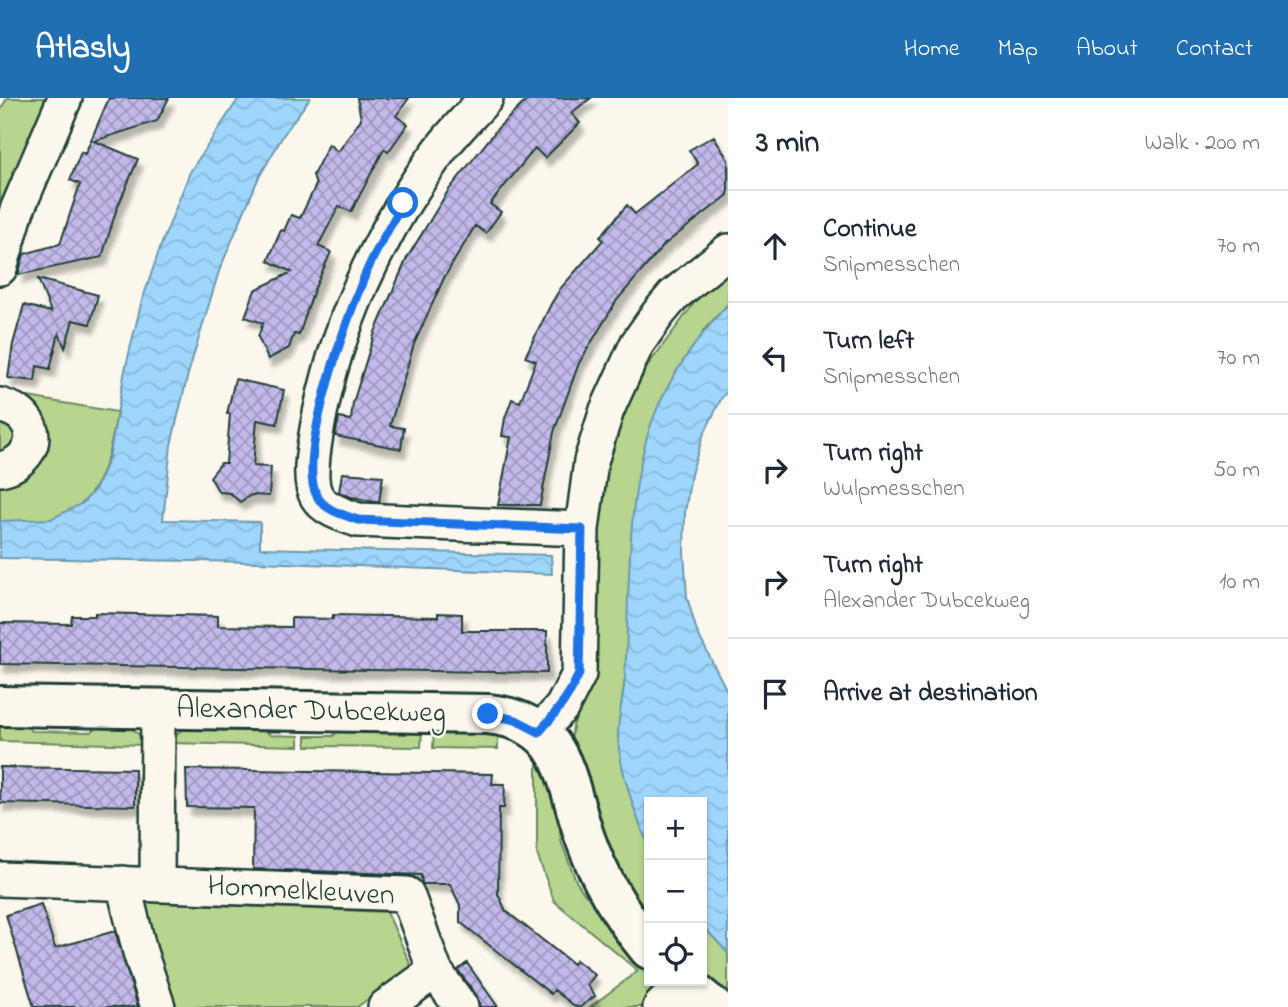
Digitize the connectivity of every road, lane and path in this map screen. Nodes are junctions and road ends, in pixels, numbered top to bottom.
1 (65, 98) edge
2 (486, 98) edge
3 (728, 251) edge
4 (0, 268) edge
5 (0, 405) edge
6 (0, 469) edge
7 (582, 529) junction
8 (0, 706) edge
9 (158, 709) junction
10 (539, 732) junction
11 (0, 879) edge
12 (123, 883) junction
13 (157, 885) junction
14 (644, 942) edge
15 (435, 971) junction
16 (675, 990) edge
17 (158, 1007) edge
18 (385, 1007) edge
19 (461, 1007) edge
20 (713, 1007) edge

1 - 4 street
2 - 7 street
3 - 7 street
5 - 6 street
7 - 10 street
8 - 9 street, Alexander Dubcekweg
9 - 10 street, Alexander Dubcekweg
9 - 13 street
10 - 14 street, Alexander Dubcekweg
11 - 12 street, Hommelkleuven
12 - 13 street, Hommelkleuven
12 - 17 street
13 - 15 street, Hommelkleuven
15 - 18 street
15 - 19 street, Hommelkleuven
16 - 20 street

